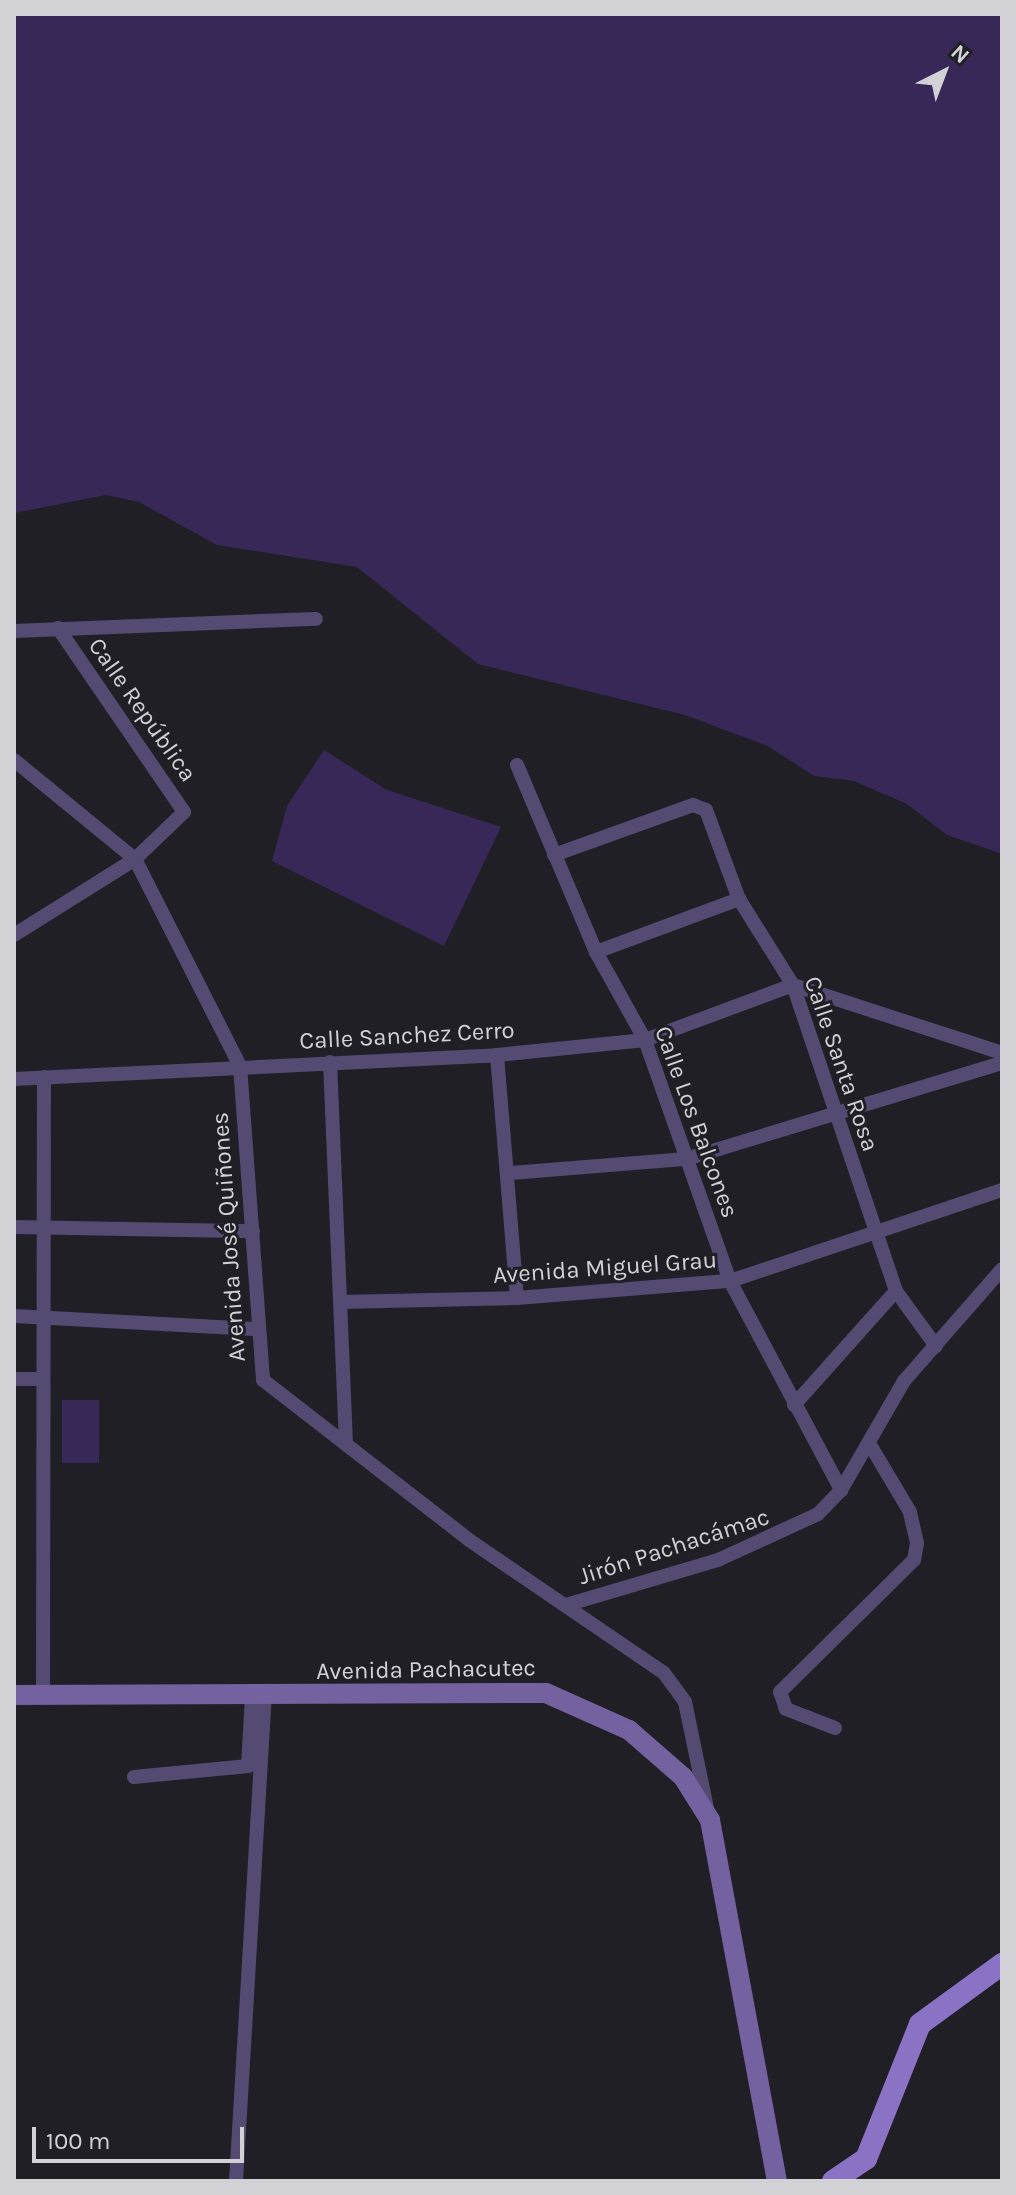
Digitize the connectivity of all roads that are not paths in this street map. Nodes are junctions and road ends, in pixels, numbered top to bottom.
1 (316, 619) dead end
2 (58, 628) junction
3 (14, 631) edge
4 (14, 760) edge
5 (517, 765) dead end
6 (554, 855) junction
7 (135, 859) junction
8 (739, 899) junction
9 (14, 935) edge
10 (596, 952) junction
11 (793, 985) junction
12 (645, 1040) junction
13 (1002, 1053) edge
14 (497, 1055) junction
15 (330, 1062) junction
16 (1002, 1063) edge
17 (240, 1066) junction
18 (44, 1077) junction
19 (14, 1079) edge
20 (835, 1114) junction
21 (686, 1159) junction
22 (511, 1173) junction
23 (1002, 1190) edge
24 (14, 1227) edge
25 (44, 1227) junction
26 (253, 1231) junction
27 (875, 1232) junction
28 (1002, 1269) edge
29 (730, 1281) junction
30 (896, 1291) junction
31 (517, 1298) junction
32 (340, 1302) junction
33 (14, 1316) edge
34 (44, 1317) junction
35 (255, 1329) junction
36 (936, 1346) junction
37 (14, 1379) edge
38 (41, 1379) junction
39 (794, 1405) junction
40 (869, 1443) junction
41 (346, 1445) junction
42 (841, 1490) junction
43 (566, 1605) junction
44 (14, 1695) edge
45 (43, 1695) junction
46 (259, 1697) junction
47 (835, 1728) dead end
48 (134, 1777) dead end
49 (710, 1820) junction
50 (1002, 1964) edge
51 (236, 2181) edge
52 (777, 2181) edge
53 (833, 2181) edge

1 - 2 street
2 - 3 street
2 - 7 street, Calle República
4 - 7 street, Avenida José Quiñones
5 - 6 street, Calle Los Balcones
6 - 8 street, Calle Santa Rosa
6 - 10 street, Calle Los Balcones
7 - 9 street
7 - 17 street, Avenida José Quiñones
8 - 10 street
8 - 11 street, Calle Santa Rosa
10 - 12 street, Calle Los Balcones
11 - 12 street, Calle Sanchez Cerro
11 - 13 street
11 - 20 street, Calle Santa Rosa
12 - 14 street, Calle Sanchez Cerro
12 - 21 street, Calle Los Balcones
14 - 15 street, Calle Sanchez Cerro
14 - 22 street
15 - 17 street, Calle Sanchez Cerro
15 - 32 street
16 - 20 street
17 - 18 street, Calle Sanchez Cerro
17 - 26 street, Avenida José Quiñones
18 - 19 street, Calle Sanchez Cerro
18 - 25 street
20 - 21 street
20 - 27 street, Calle Santa Rosa
21 - 22 street
21 - 29 street, Calle Los Balcones
22 - 31 street
23 - 27 street, Avenida Miguel Grau
24 - 25 street
25 - 26 street
25 - 34 street
26 - 35 street, Avenida José Quiñones
27 - 29 street, Avenida Miguel Grau
27 - 30 street, Calle Santa Rosa
28 - 36 street, Jirón Pachacámac
29 - 31 street, Avenida Miguel Grau
29 - 39 street, Calle Los Balcones
30 - 36 street, Calle Santa Rosa
30 - 39 street
31 - 32 street, Avenida Miguel Grau
32 - 41 street
33 - 34 street
34 - 35 street
34 - 38 street
35 - 41 street, Avenida José Quiñones
36 - 40 street, Jirón Pachacámac
37 - 38 street
38 - 45 street
39 - 42 street, Calle Los Balcones
40 - 42 street, Jirón Pachacámac
40 - 47 street
41 - 43 street, Avenida José Quiñones
42 - 43 street, Jirón Pachacámac
43 - 49 street, Avenida José Quiñones
44 - 45 main road, Avenida Pachacutec
45 - 46 main road, Avenida Pachacutec
46 - 48 street
46 - 49 main road, Avenida Pachacutec
46 - 51 street
49 - 52 main road, Avenida Pachacutec
50 - 53 main road

